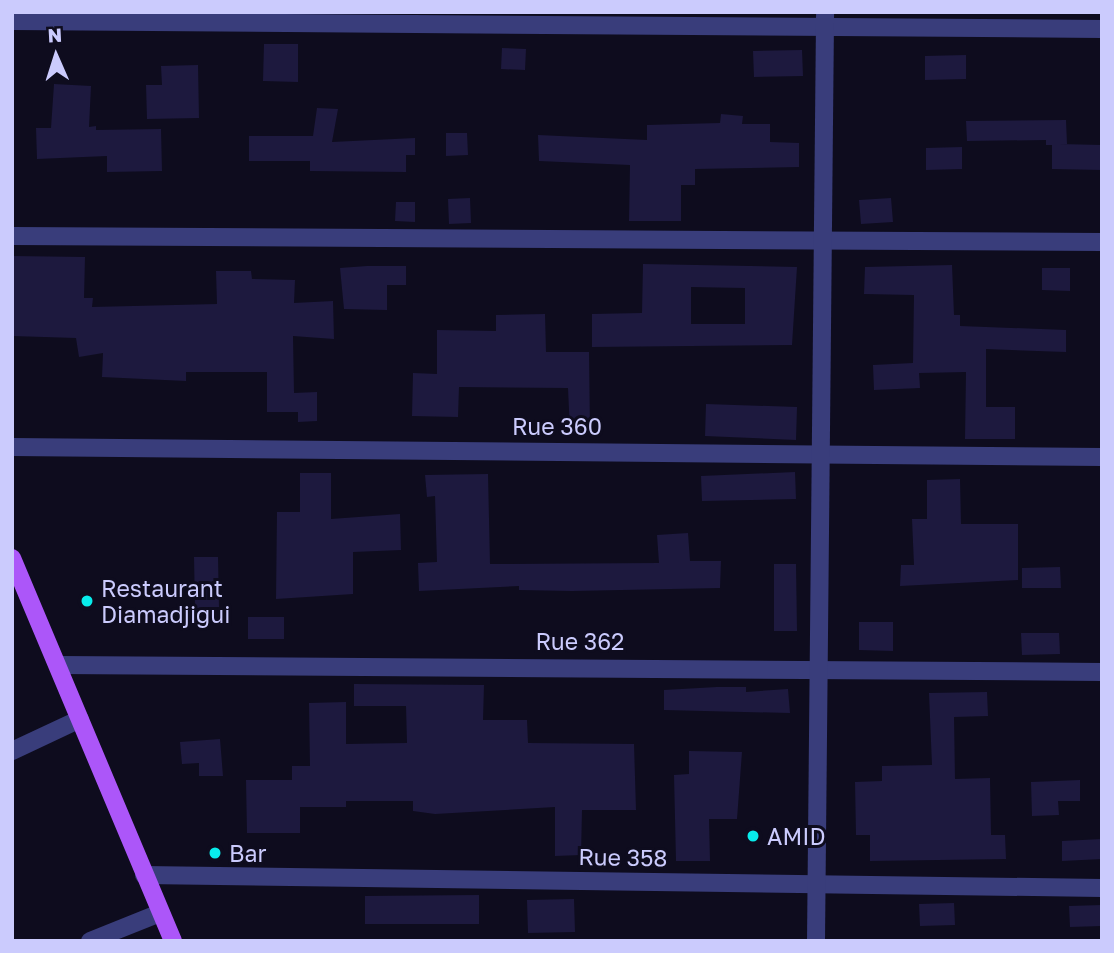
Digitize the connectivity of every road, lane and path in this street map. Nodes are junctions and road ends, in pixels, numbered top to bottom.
1 (825, 18) edge
2 (12, 21) edge
3 (1102, 29) edge
4 (12, 236) edge
5 (823, 239) junction
6 (1102, 242) edge
7 (12, 447) edge
8 (821, 452) junction
9 (1102, 457) edge
10 (12, 558) edge
11 (58, 665) junction
12 (818, 667) junction
13 (1102, 671) edge
14 (80, 719) junction
15 (12, 751) edge
16 (144, 875) junction
17 (817, 884) junction
18 (1102, 888) edge
19 (160, 913) junction
20 (90, 941) edge
21 (173, 941) edge
22 (816, 941) edge

1 - 2 street
1 - 3 street
1 - 5 street
4 - 5 street
5 - 6 street
5 - 8 street
7 - 8 street, Rue 360
8 - 9 street, Rue 360
8 - 12 street
10 - 11 main road
11 - 12 street, Rue 362
11 - 14 main road
12 - 13 street, Rue 362
12 - 17 street
14 - 15 street
14 - 16 main road
16 - 17 street, Rue 358
16 - 19 main road
17 - 18 street, Rue 358
17 - 22 street
19 - 20 street
19 - 21 main road

